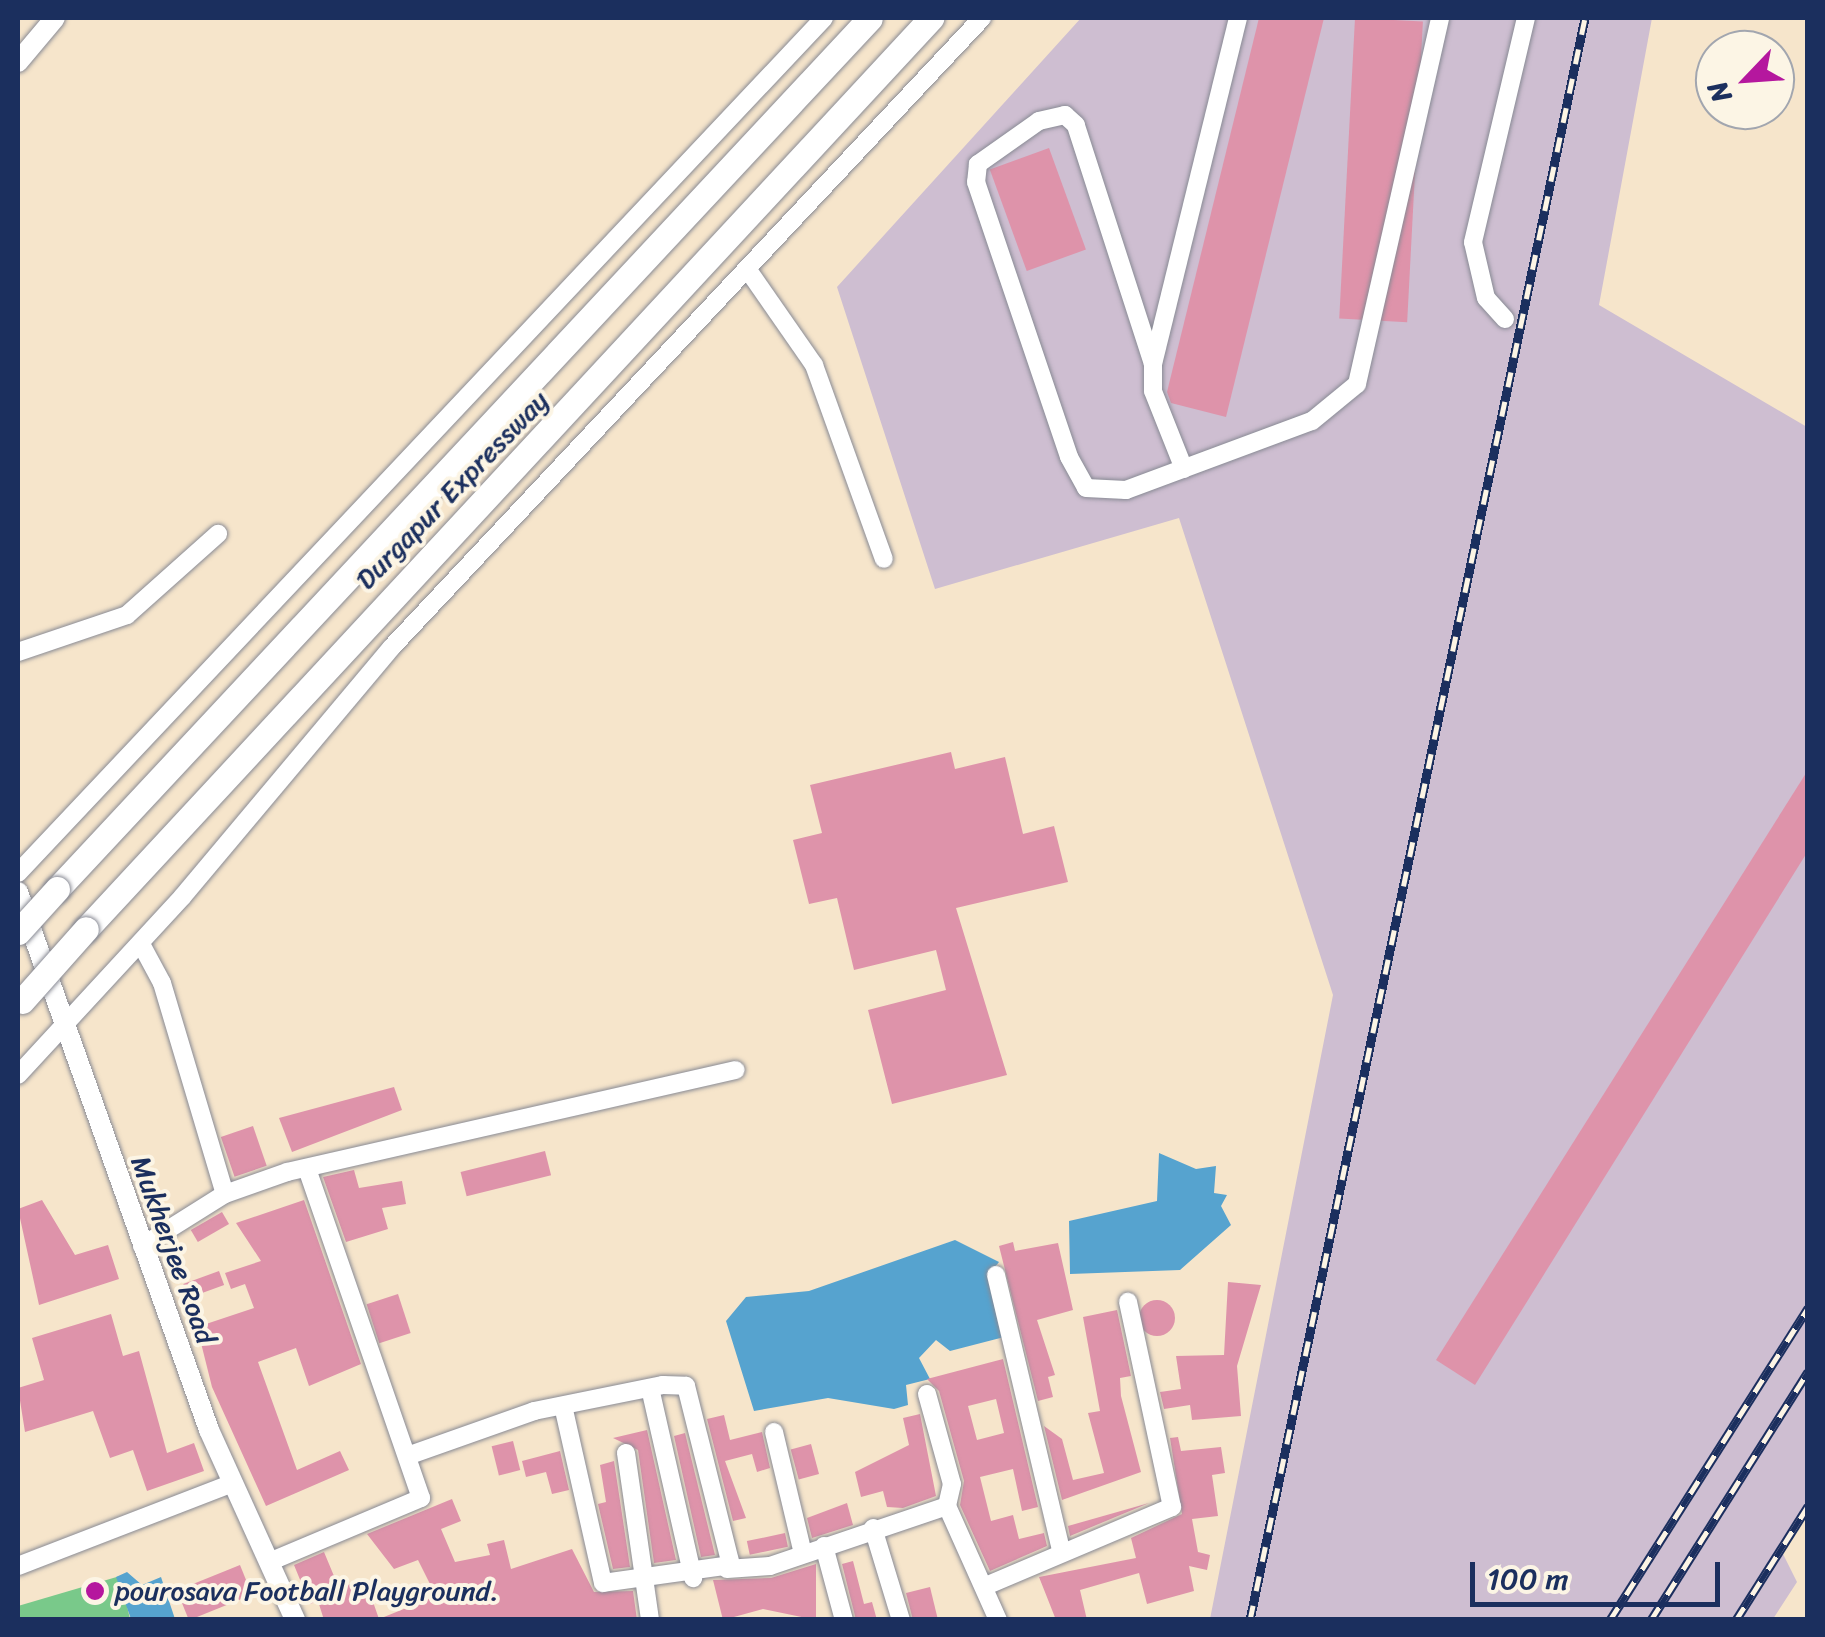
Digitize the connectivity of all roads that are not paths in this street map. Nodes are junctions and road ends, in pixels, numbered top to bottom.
1 (55, 18) edge
2 (824, 18) edge
3 (870, 18) edge
4 (931, 18) edge
5 (982, 18) edge
6 (1238, 18) edge
7 (1440, 18) edge
8 (1526, 18) edge
9 (18, 62) edge
10 (748, 270) junction
11 (1506, 319) dead end
12 (1153, 364) junction
13 (1184, 469) junction
14 (218, 534) dead end
15 (884, 559) dead end
16 (18, 652) edge
17 (18, 873) edge
18 (18, 892) edge
19 (18, 932) edge
20 (141, 944) junction
21 (20, 1003) edge
22 (66, 1028) junction
23 (736, 1070) dead end
24 (18, 1075) edge
25 (307, 1169) junction
26 (226, 1194) junction
27 (142, 1246) junction
28 (996, 1276) dead end
29 (1128, 1302) dead end
30 (650, 1388) junction
31 (927, 1394) dead end
32 (563, 1406) junction
33 (774, 1432) dead end
34 (626, 1454) dead end
35 (410, 1455) junction
36 (233, 1483) junction
37 (947, 1506) junction
38 (873, 1528) junction
39 (824, 1546) junction
40 (1061, 1551) junction
41 (803, 1554) junction
42 (269, 1562) junction
43 (18, 1566) edge
44 (727, 1569) junction
45 (693, 1578) junction
46 (644, 1581) junction
47 (988, 1585) junction
48 (294, 1620) edge
49 (650, 1620) edge
50 (844, 1620) edge
51 (900, 1620) edge
52 (998, 1620) edge

1 - 9 main road
2 - 17 street
3 - 19 highway, Durgapur Expressway, bridge
4 - 21 highway, Durgapur Expressway, bridge
5 - 10 street
6 - 12 street
7 - 13 street
8 - 11 street
10 - 15 street
10 - 20 street
12 - 13 street
12 - 13 street
14 - 16 street
18 - 22 main road, Mukherjee Road
20 - 22 street
20 - 26 street
22 - 24 street
22 - 27 main road, Mukherjee Road
23 - 25 street
25 - 26 street
25 - 35 street
26 - 27 street
27 - 36 main road, Mukherjee Road
28 - 40 street
29 - 40 street
30 - 32 street
30 - 44 street
30 - 45 street
31 - 37 street
32 - 35 street
32 - 46 street
33 - 41 street
34 - 46 street
35 - 42 street
36 - 42 main road, Mukherjee Road
36 - 43 street
37 - 38 street
37 - 47 street
38 - 39 street
38 - 51 street
39 - 41 street
39 - 50 street
40 - 47 street
41 - 44 street
42 - 48 main road, Mukherjee Road
44 - 45 street
45 - 46 street
46 - 49 street
47 - 52 street

